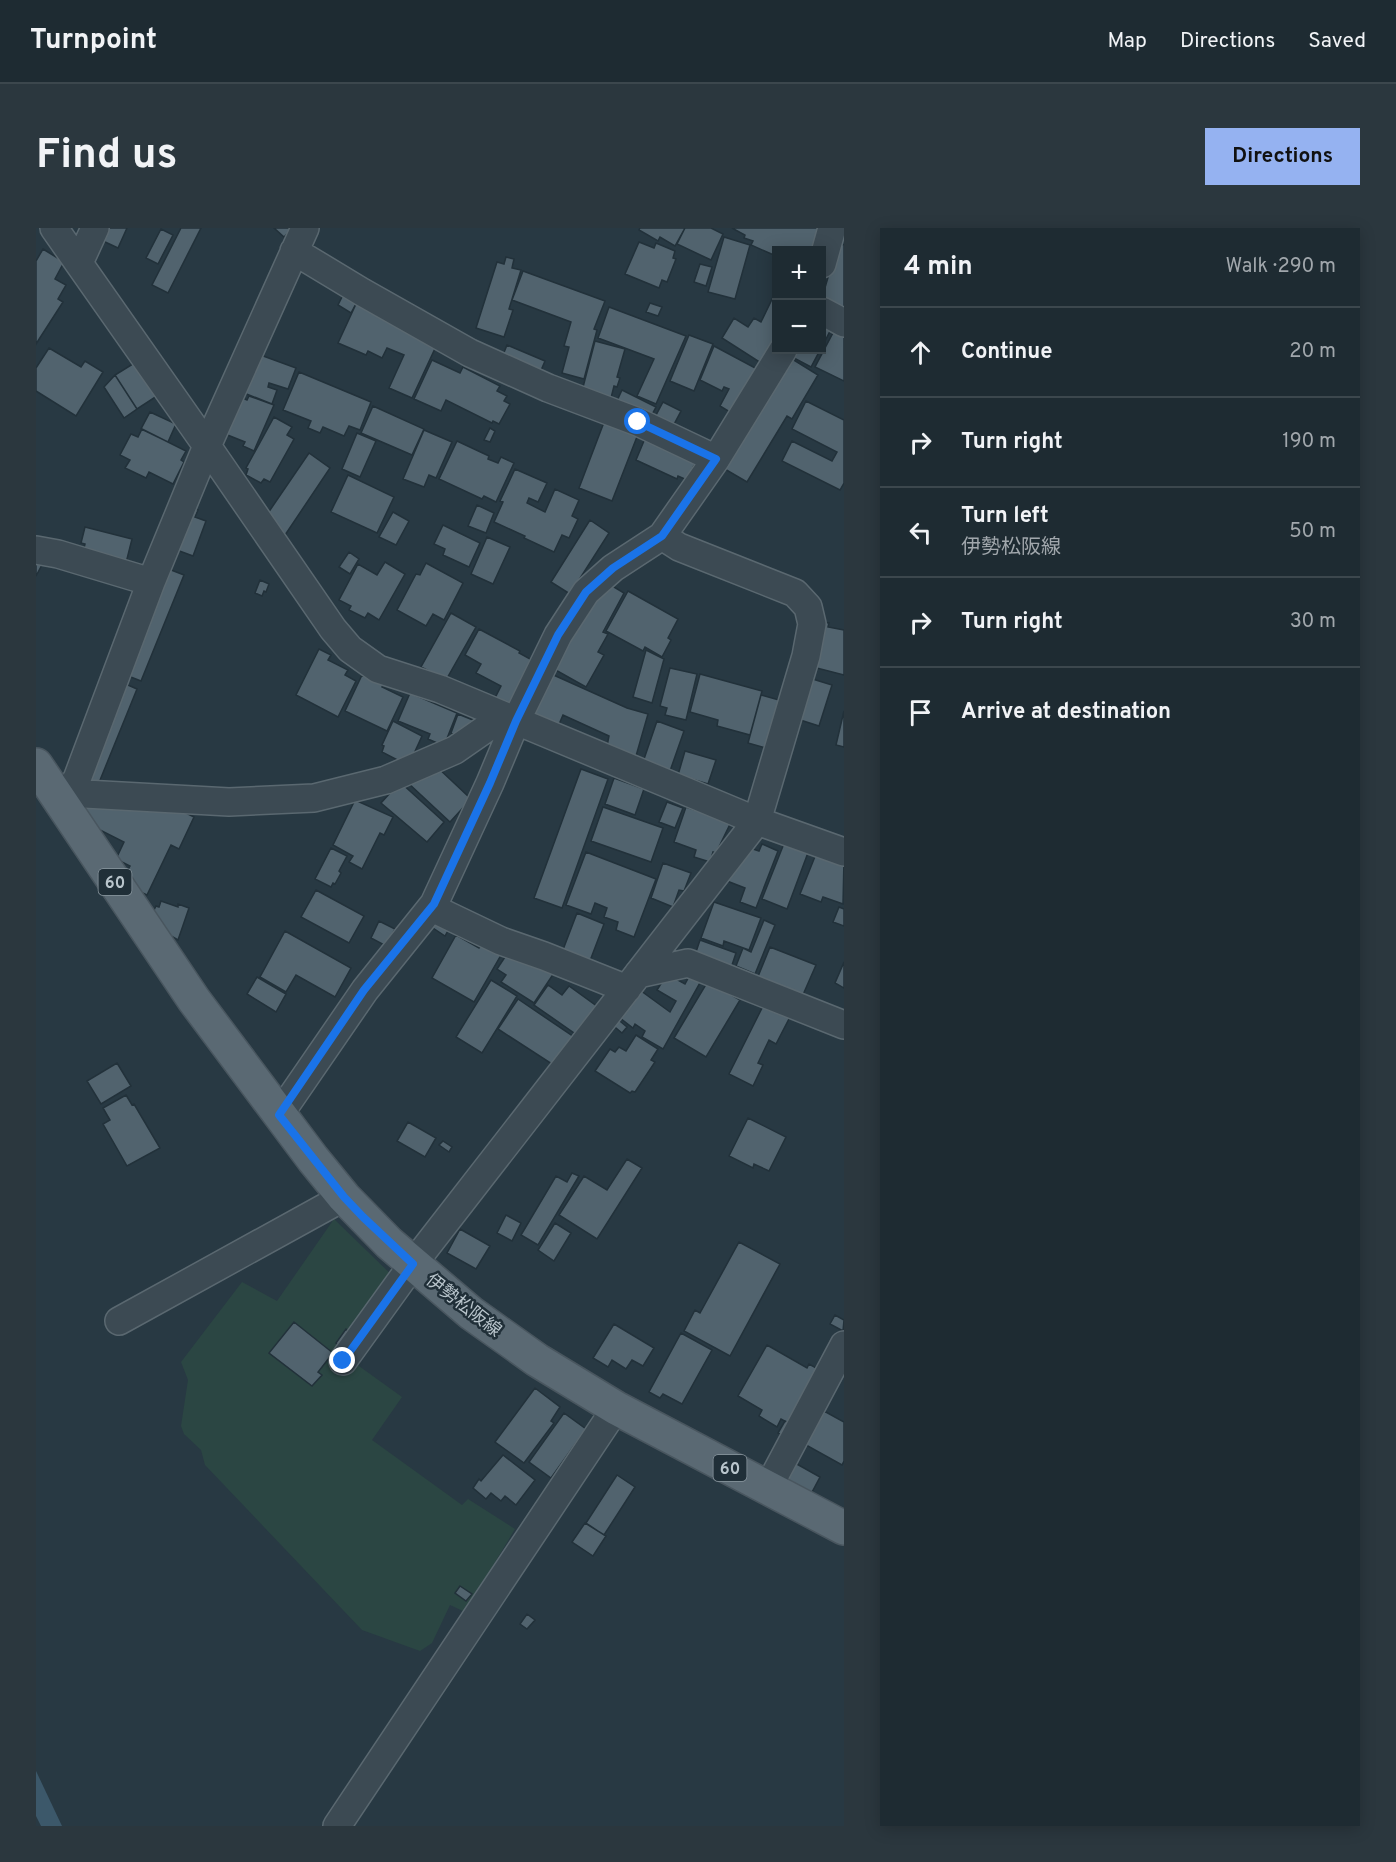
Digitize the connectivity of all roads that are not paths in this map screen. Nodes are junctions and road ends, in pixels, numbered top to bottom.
1 (54, 228) edge
2 (95, 228) edge
3 (832, 228) edge
4 (299, 239) edge
5 (826, 250) edge
6 (79, 263) junction
7 (826, 313) edge
8 (844, 323) edge
9 (781, 354) edge
10 (207, 446) junction
11 (716, 459) junction
12 (662, 536) junction
13 (36, 550) edge
14 (151, 582) junction
15 (510, 719) junction
16 (36, 765) edge
17 (64, 797) junction
18 (757, 821) junction
19 (844, 852) edge
20 (432, 908) junction
21 (632, 981) junction
22 (844, 1025) edge
23 (279, 1115) junction
24 (344, 1197) junction
25 (413, 1264) junction
26 (119, 1321) dead end
27 (844, 1345) edge
28 (343, 1361) dead end
29 (616, 1408) junction
30 (768, 1488) junction
31 (844, 1528) edge
32 (337, 1826) edge

1 - 6 street
2 - 6 street
3 - 5 street
4 - 10 street
4 - 11 street
6 - 10 street
7 - 8 street
9 - 11 street
10 - 14 street
10 - 15 street
11 - 12 street
12 - 15 street
12 - 18 street
13 - 14 street
14 - 17 street
15 - 17 street
15 - 18 street
15 - 20 street
16 - 17 main road, 伊勢松阪線 / 60
17 - 23 main road, 伊勢松阪線 / 60
18 - 19 street
18 - 21 street
20 - 21 street
20 - 23 street
21 - 22 street
21 - 25 street
23 - 24 main road, 伊勢松阪線 / 60
24 - 25 main road, 伊勢松阪線 / 60
24 - 26 street
25 - 28 street
25 - 29 main road, 伊勢松阪線 / 60
27 - 30 street
29 - 30 main road, 伊勢松阪線 / 60
29 - 32 street
30 - 31 main road, 伊勢松阪線 / 60

